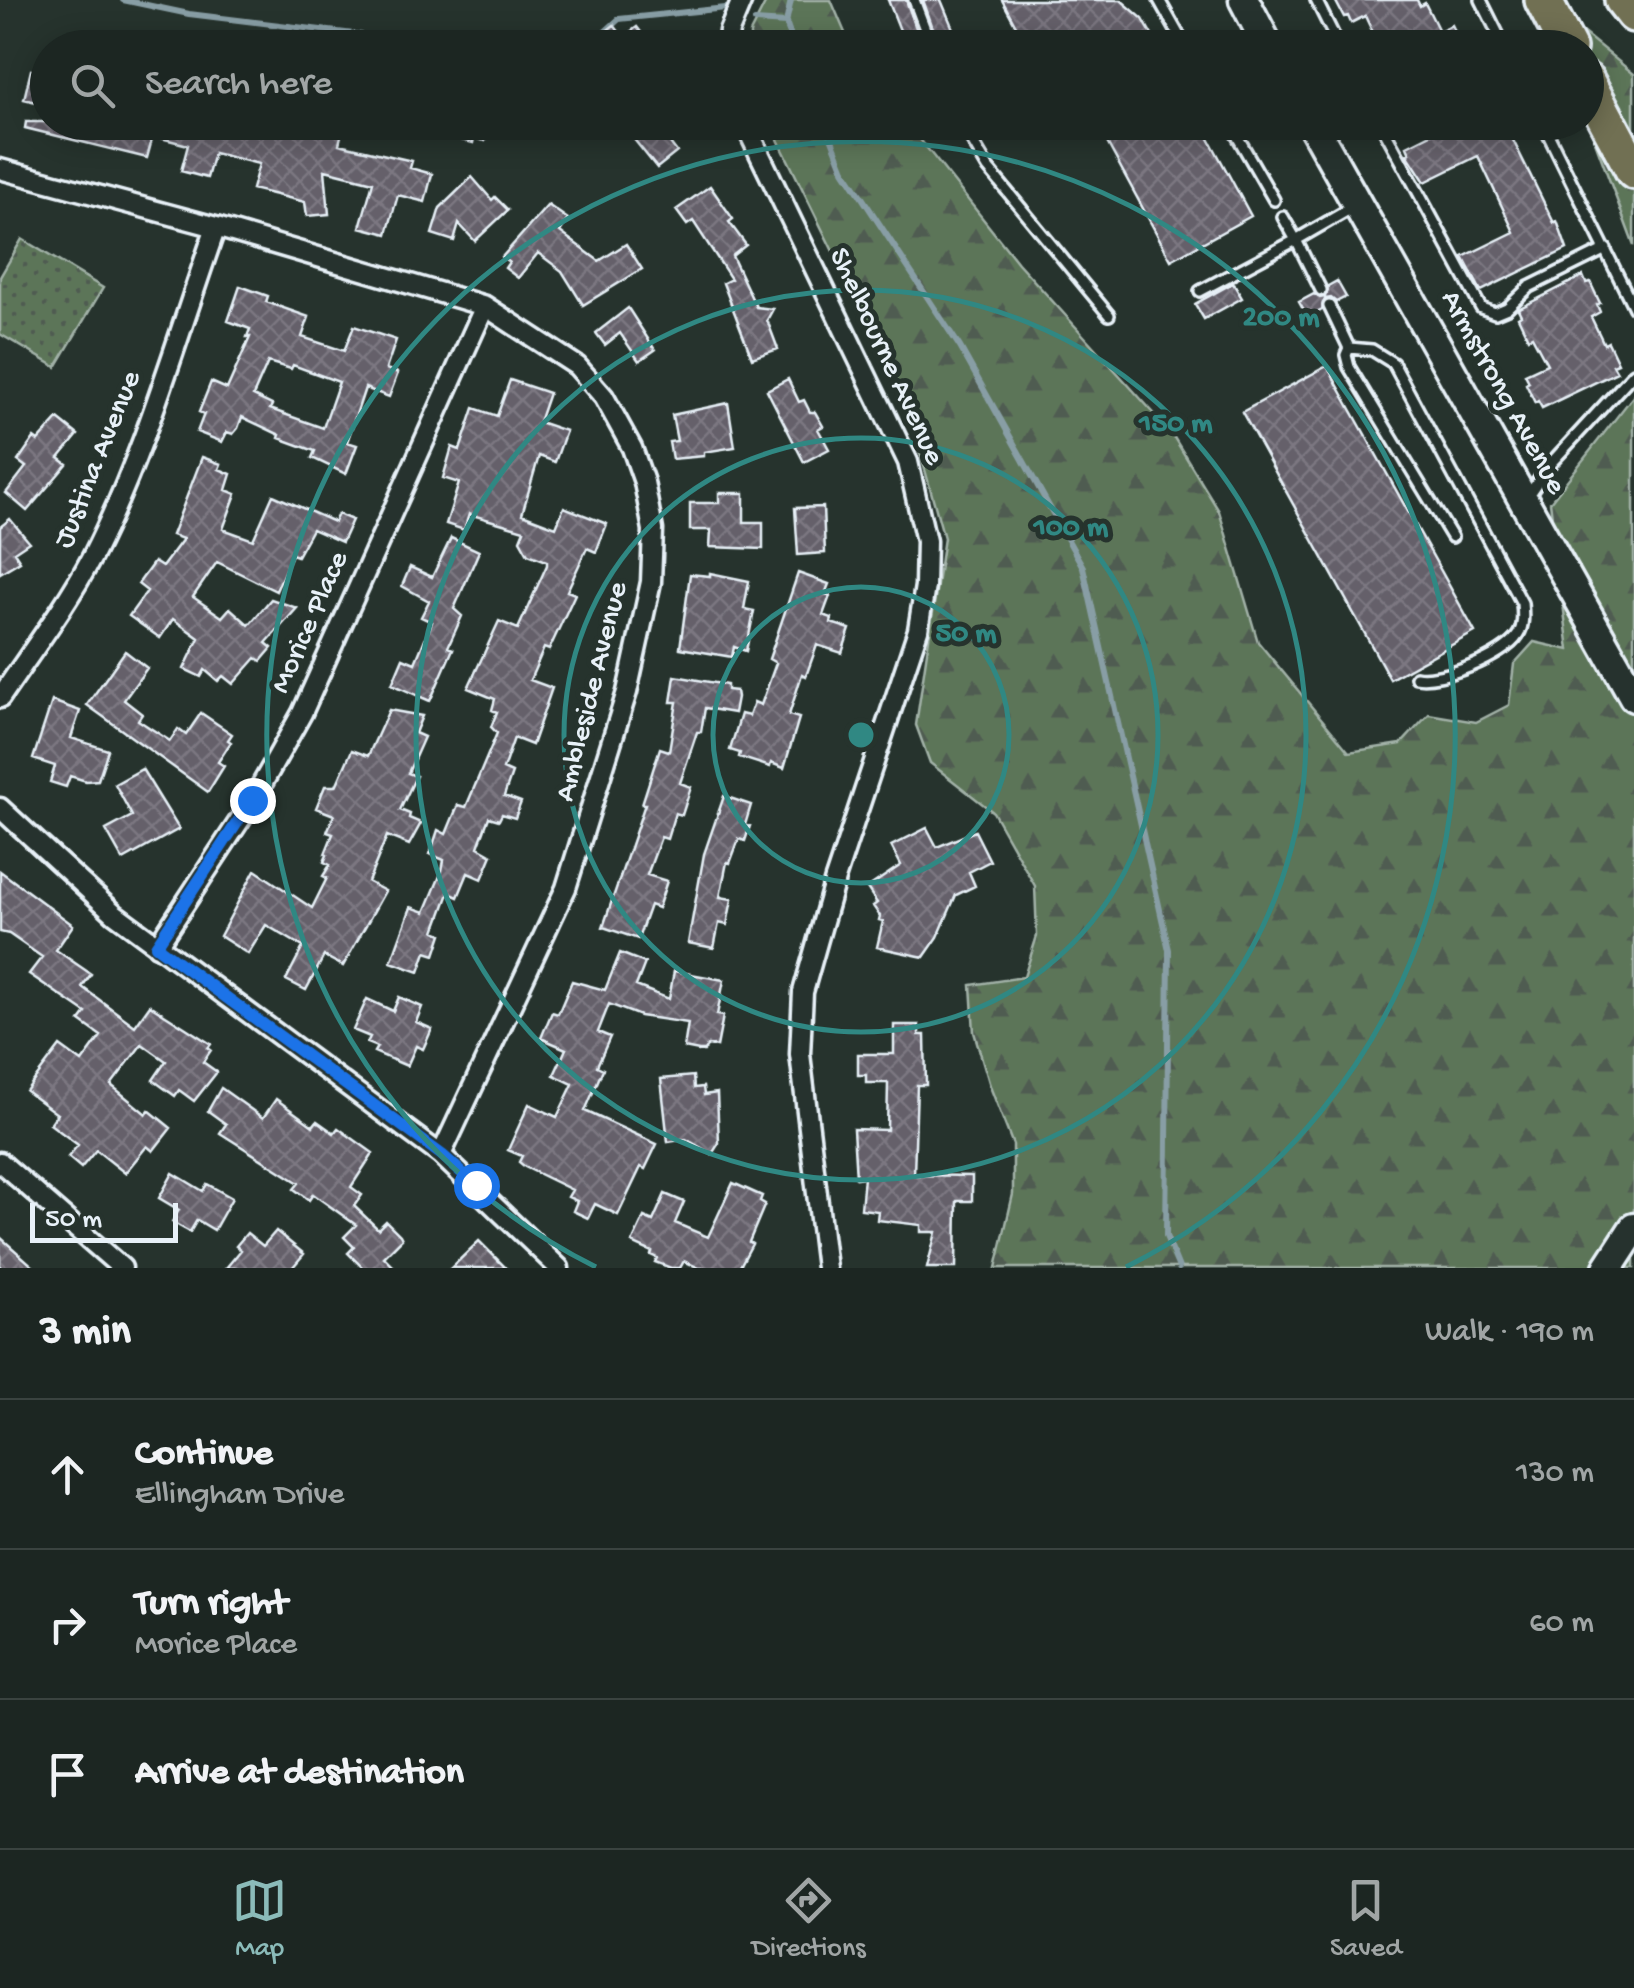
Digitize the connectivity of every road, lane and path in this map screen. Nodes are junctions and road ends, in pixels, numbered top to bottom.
1 (742, 0) edge
2 (914, 0) edge
3 (1159, 0) edge
4 (1244, 0) edge
5 (1316, 0) edge
6 (1481, 0) edge
7 (1543, 0) edge
8 (1623, 0) edge
9 (1634, 14) edge
10 (730, 30) edge
11 (925, 30) edge
12 (1176, 30) edge
13 (1260, 30) edge
14 (1331, 30) edge
15 (1496, 30) edge
16 (1559, 30) edge
17 (1604, 115) edge
18 (753, 140) edge
19 (972, 140) edge
20 (1239, 140) edge
21 (1321, 140) edge
22 (1390, 140) edge
23 (1551, 140) edge
24 (0, 169) edge
25 (1634, 171) edge
26 (1274, 200) dead end
27 (1358, 205) junction
28 (1283, 218) dead end
29 (216, 227) junction
30 (1296, 240) junction
31 (1606, 249) junction
32 (1321, 290) dead end
33 (1200, 292) dead end
34 (486, 306) junction
35 (1329, 306) dead end
36 (1634, 308) edge
37 (1109, 315) dead end
38 (1349, 348) junction
39 (1634, 373) edge
40 (1524, 500) junction
41 (1452, 536) dead end
42 (1416, 677) dead end
43 (1634, 697) edge
44 (0, 698) edge
45 (0, 808) edge
46 (156, 946) junction
47 (442, 1155) junction
48 (0, 1162) edge
49 (1634, 1228) edge
50 (122, 1268) edge
51 (560, 1268) edge
52 (826, 1268) edge
53 (1608, 1268) edge

1 - 10 street
2 - 11 lane
3 - 12 lane
4 - 13 street
5 - 14 lane
6 - 15 lane
7 - 16 highway
8 - 9 highway
17 - 25 highway
18 - 52 street, Shelbourne Avenue
19 - 37 lane
20 - 26 lane
21 - 27 street, Armstrong Avenue
22 - 31 lane
23 - 31 lane
24 - 29 street, Ambleside Avenue
27 - 30 lane
27 - 40 street, Armstrong Avenue
28 - 30 lane
29 - 34 street, Ambleside Avenue
29 - 44 street, Justina Avenue
30 - 32 lane
30 - 33 lane
31 - 36 lane
34 - 46 street, Morice Place
34 - 47 street, Ambleside Avenue
35 - 38 lane
38 - 41 lane
38 - 42 lane
39 - 40 lane
40 - 43 street, Armstrong Avenue
45 - 46 street
46 - 47 street
47 - 51 street
48 - 50 street
49 - 53 street

